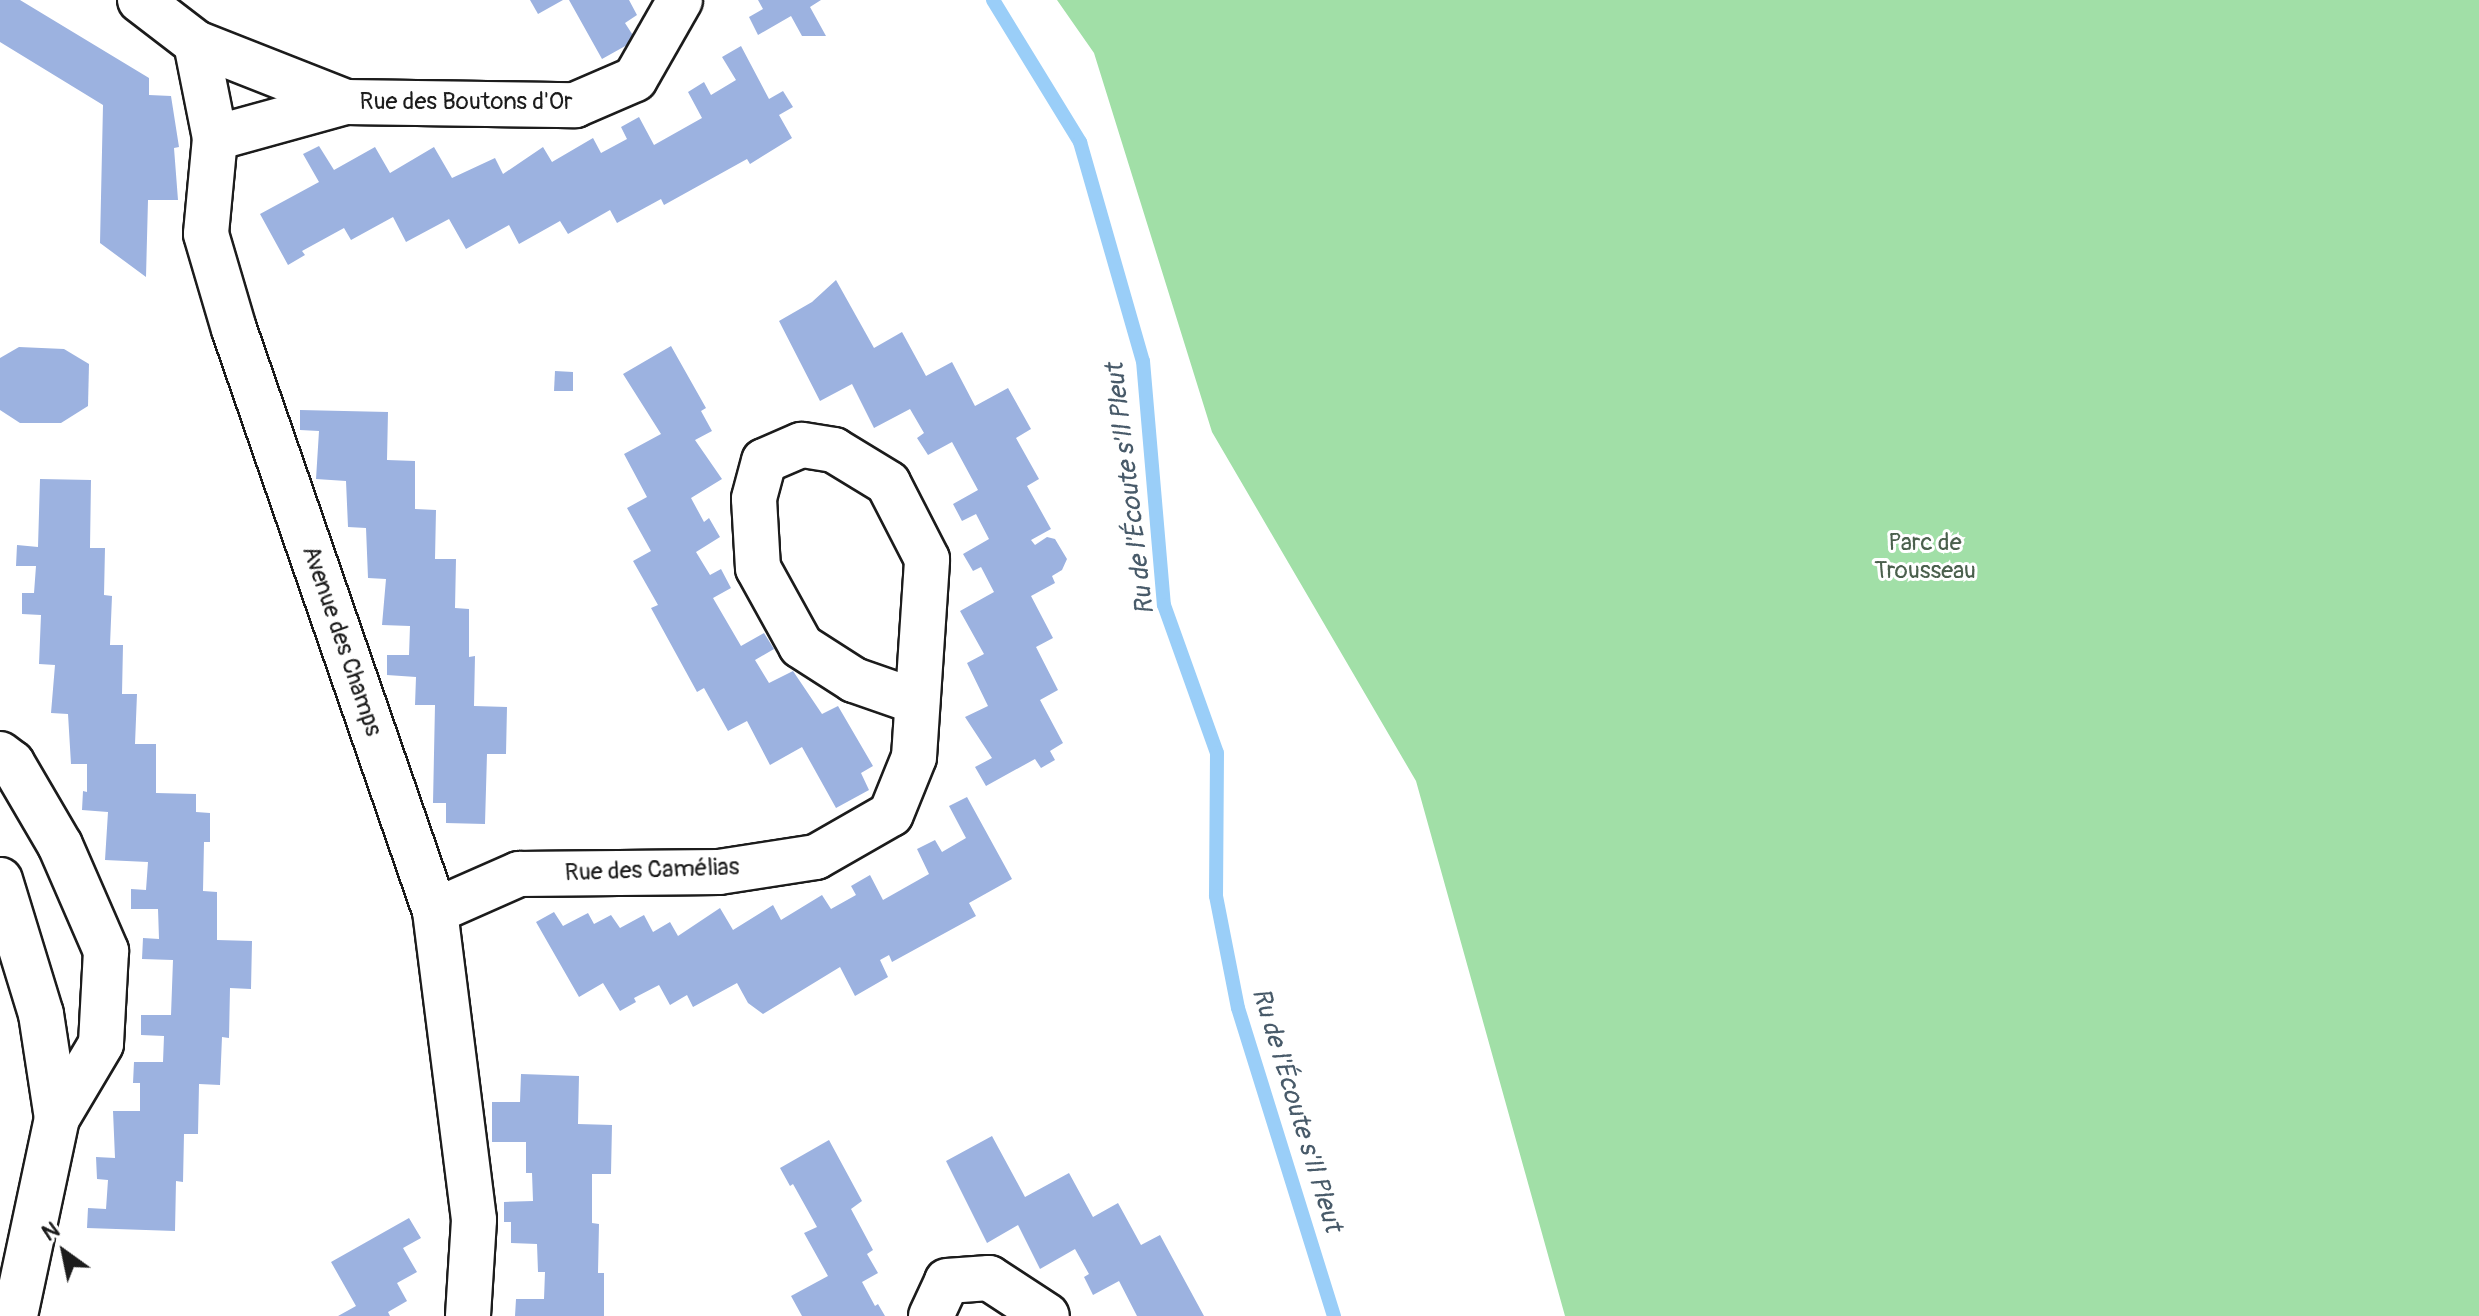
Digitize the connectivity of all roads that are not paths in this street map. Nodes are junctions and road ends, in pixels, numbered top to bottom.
1 (140, 0) edge
2 (680, 0) edge
3 (196, 43) junction
4 (346, 102) junction
5 (215, 138) junction
6 (917, 702) junction
7 (0, 754) edge
8 (0, 880) edge
9 (435, 911) junction
10 (57, 1118) junction
11 (13, 1299) edge
12 (468, 1316) edge
13 (931, 1316) edge
14 (1047, 1316) edge

1 - 3 street
2 - 4 street, Rue des Boutons d'Or
3 - 4 street, Rue des Boutons d'Or
3 - 5 street, Avenue des Champs
4 - 5 street, Rue des Boutons d'Or
5 - 9 street, Avenue des Champs
6 - 6 street, Rue des Camélias
6 - 9 street, Rue des Camélias
7 - 10 street
8 - 10 street
9 - 12 street, Avenue des Champs
10 - 11 street
13 - 14 street

